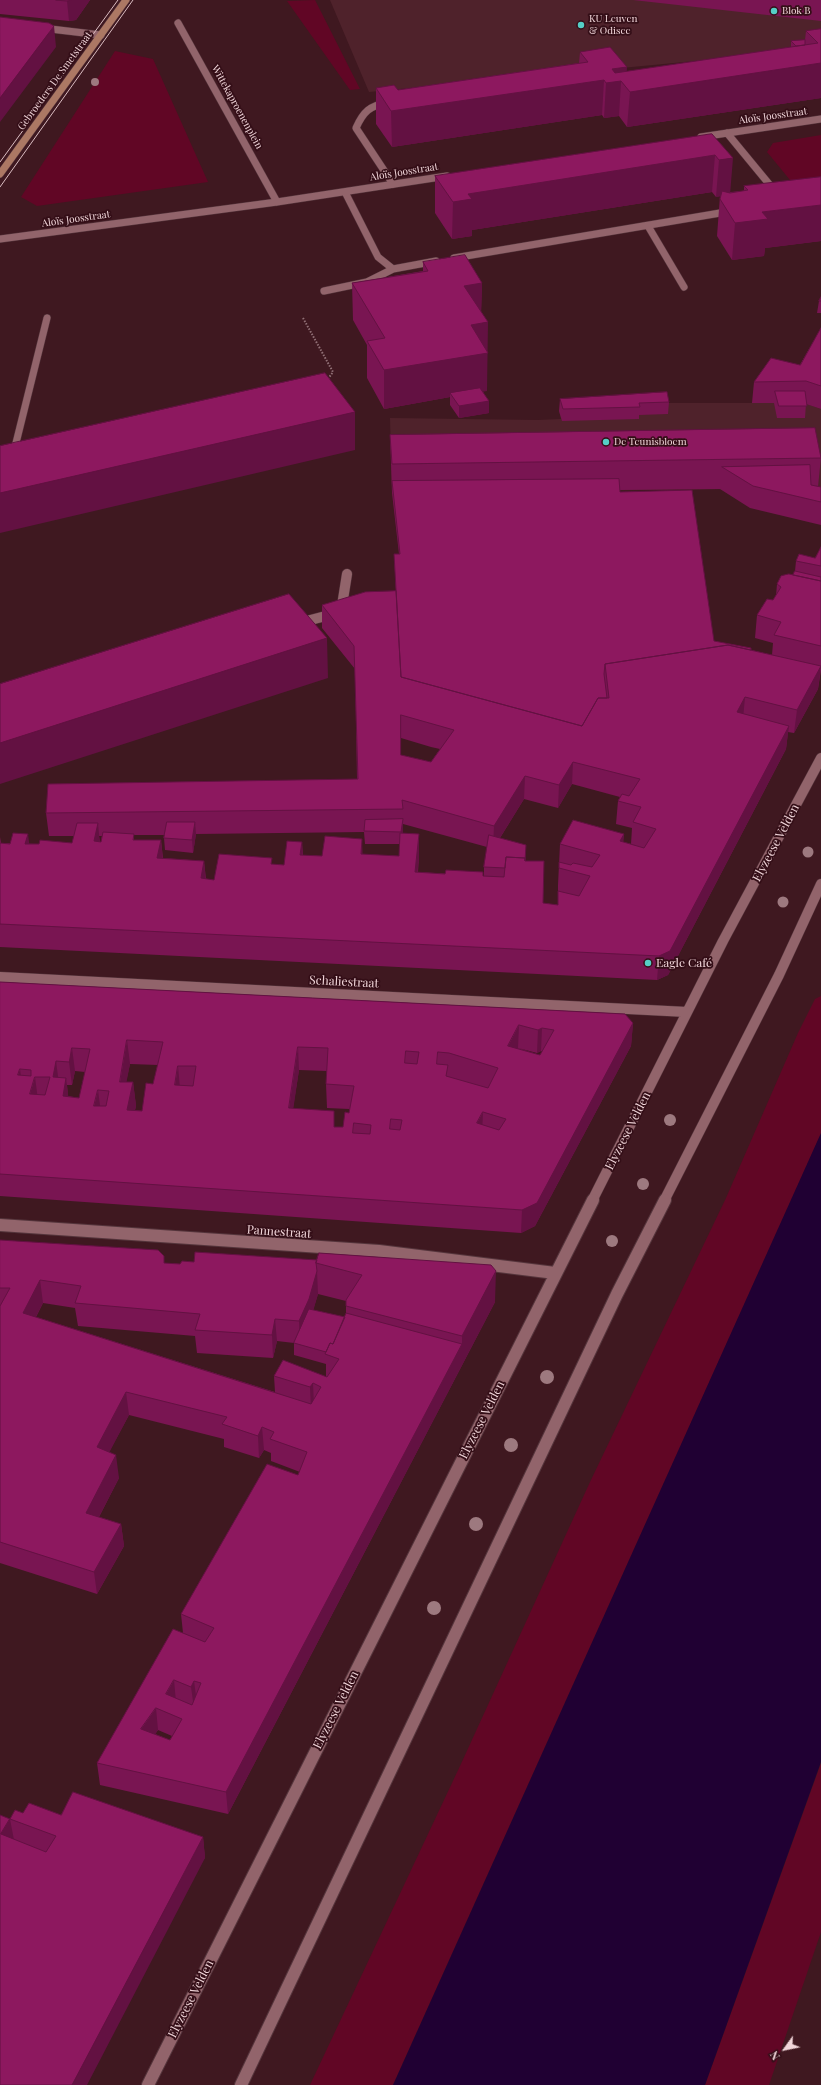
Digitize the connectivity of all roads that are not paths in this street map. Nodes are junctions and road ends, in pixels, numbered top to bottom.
1 (126, 0) edge
2 (178, 23) dead end
3 (31, 27) edge
4 (101, 35) junction
5 (392, 102) edge
6 (821, 119) edge
7 (728, 133) junction
8 (696, 138) edge
9 (0, 174) edge
10 (455, 175) edge
11 (393, 184) junction
12 (345, 192) junction
13 (770, 199) edge
14 (277, 202) junction
15 (737, 210) edge
16 (648, 226) junction
17 (0, 240) edge
18 (392, 269) junction
19 (684, 287) dead end
20 (324, 291) road end
21 (47, 318) dead end
22 (15, 447) edge
23 (347, 574) dead end
24 (287, 626) edge
25 (820, 761) edge
26 (821, 884) edge
27 (0, 977) edge
28 (687, 1012) junction
29 (0, 1225) edge
30 (555, 1273) junction
31 (148, 2085) edge
32 (241, 2085) edge

1 - 4 street, Gebroeders De Smetstraat
2 - 14 street, Wittekaproenenplein
3 - 4 street
4 - 9 street, Gebroeders De Smetstraat
5 - 11 street
6 - 7 street, Aloïs Joosstraat
7 - 8 street, Aloïs Joosstraat
7 - 13 street, Aloïs Joosstraat
10 - 11 street, Aloïs Joosstraat
11 - 12 street, Aloïs Joosstraat
12 - 14 street, Aloïs Joosstraat
12 - 18 street
14 - 17 street, Aloïs Joosstraat
15 - 16 street
16 - 18 street
16 - 19 street
18 - 20 street
21 - 22 street
23 - 24 street
25 - 28 street, Elyzeese Velden
26 - 32 street
27 - 28 street, Schaliestraat
28 - 30 street, Elyzeese Velden
29 - 30 street, Pannestraat
30 - 31 street, Elyzeese Velden

